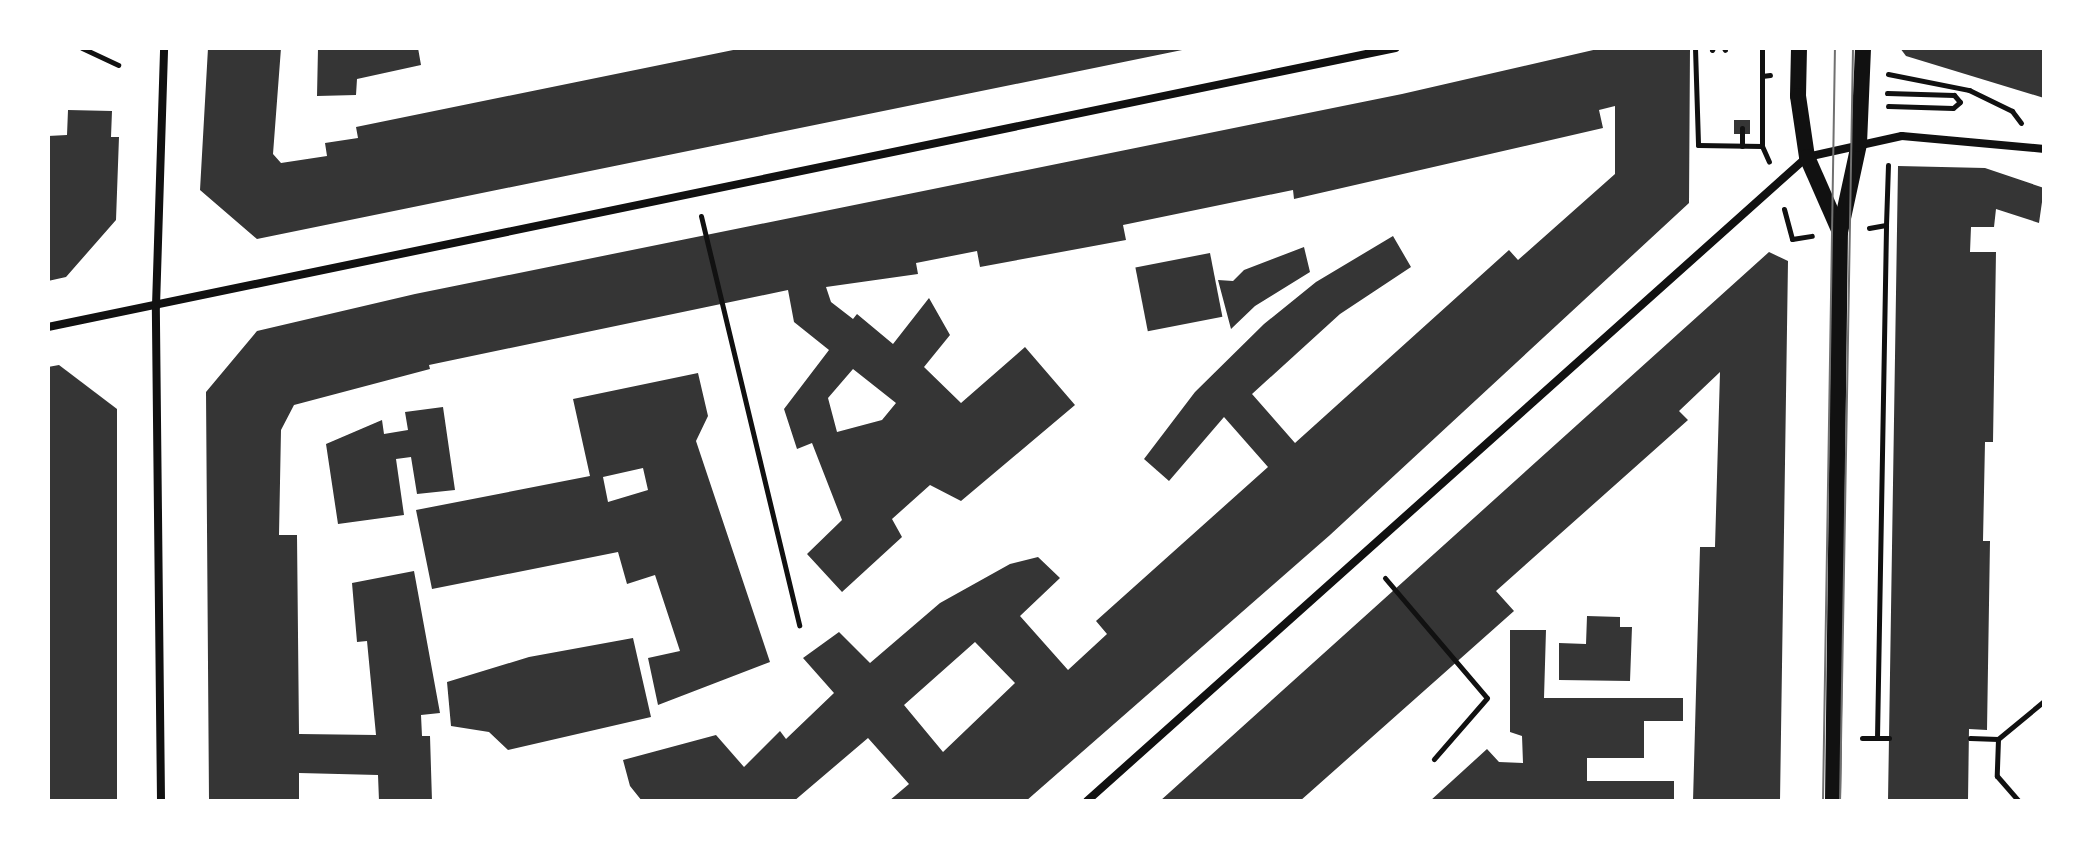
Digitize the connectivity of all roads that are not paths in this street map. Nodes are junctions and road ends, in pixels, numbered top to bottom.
1 (164, 48) edge
2 (1395, 48) edge
3 (1799, 48) edge
4 (1863, 48) edge
5 (1859, 144) junction
6 (2042, 148) edge
7 (1807, 157) junction
8 (1840, 232) junction
9 (156, 306) junction
10 (48, 327) edge
11 (161, 801) edge
12 (1087, 801) edge
13 (1833, 801) edge

1 - 9 street
2 - 9 street
3 - 7 main road
4 - 5 main road
5 - 6 street
5 - 7 street
5 - 8 main road
7 - 8 main road
7 - 12 street
8 - 13 main road
9 - 10 street
9 - 11 street

